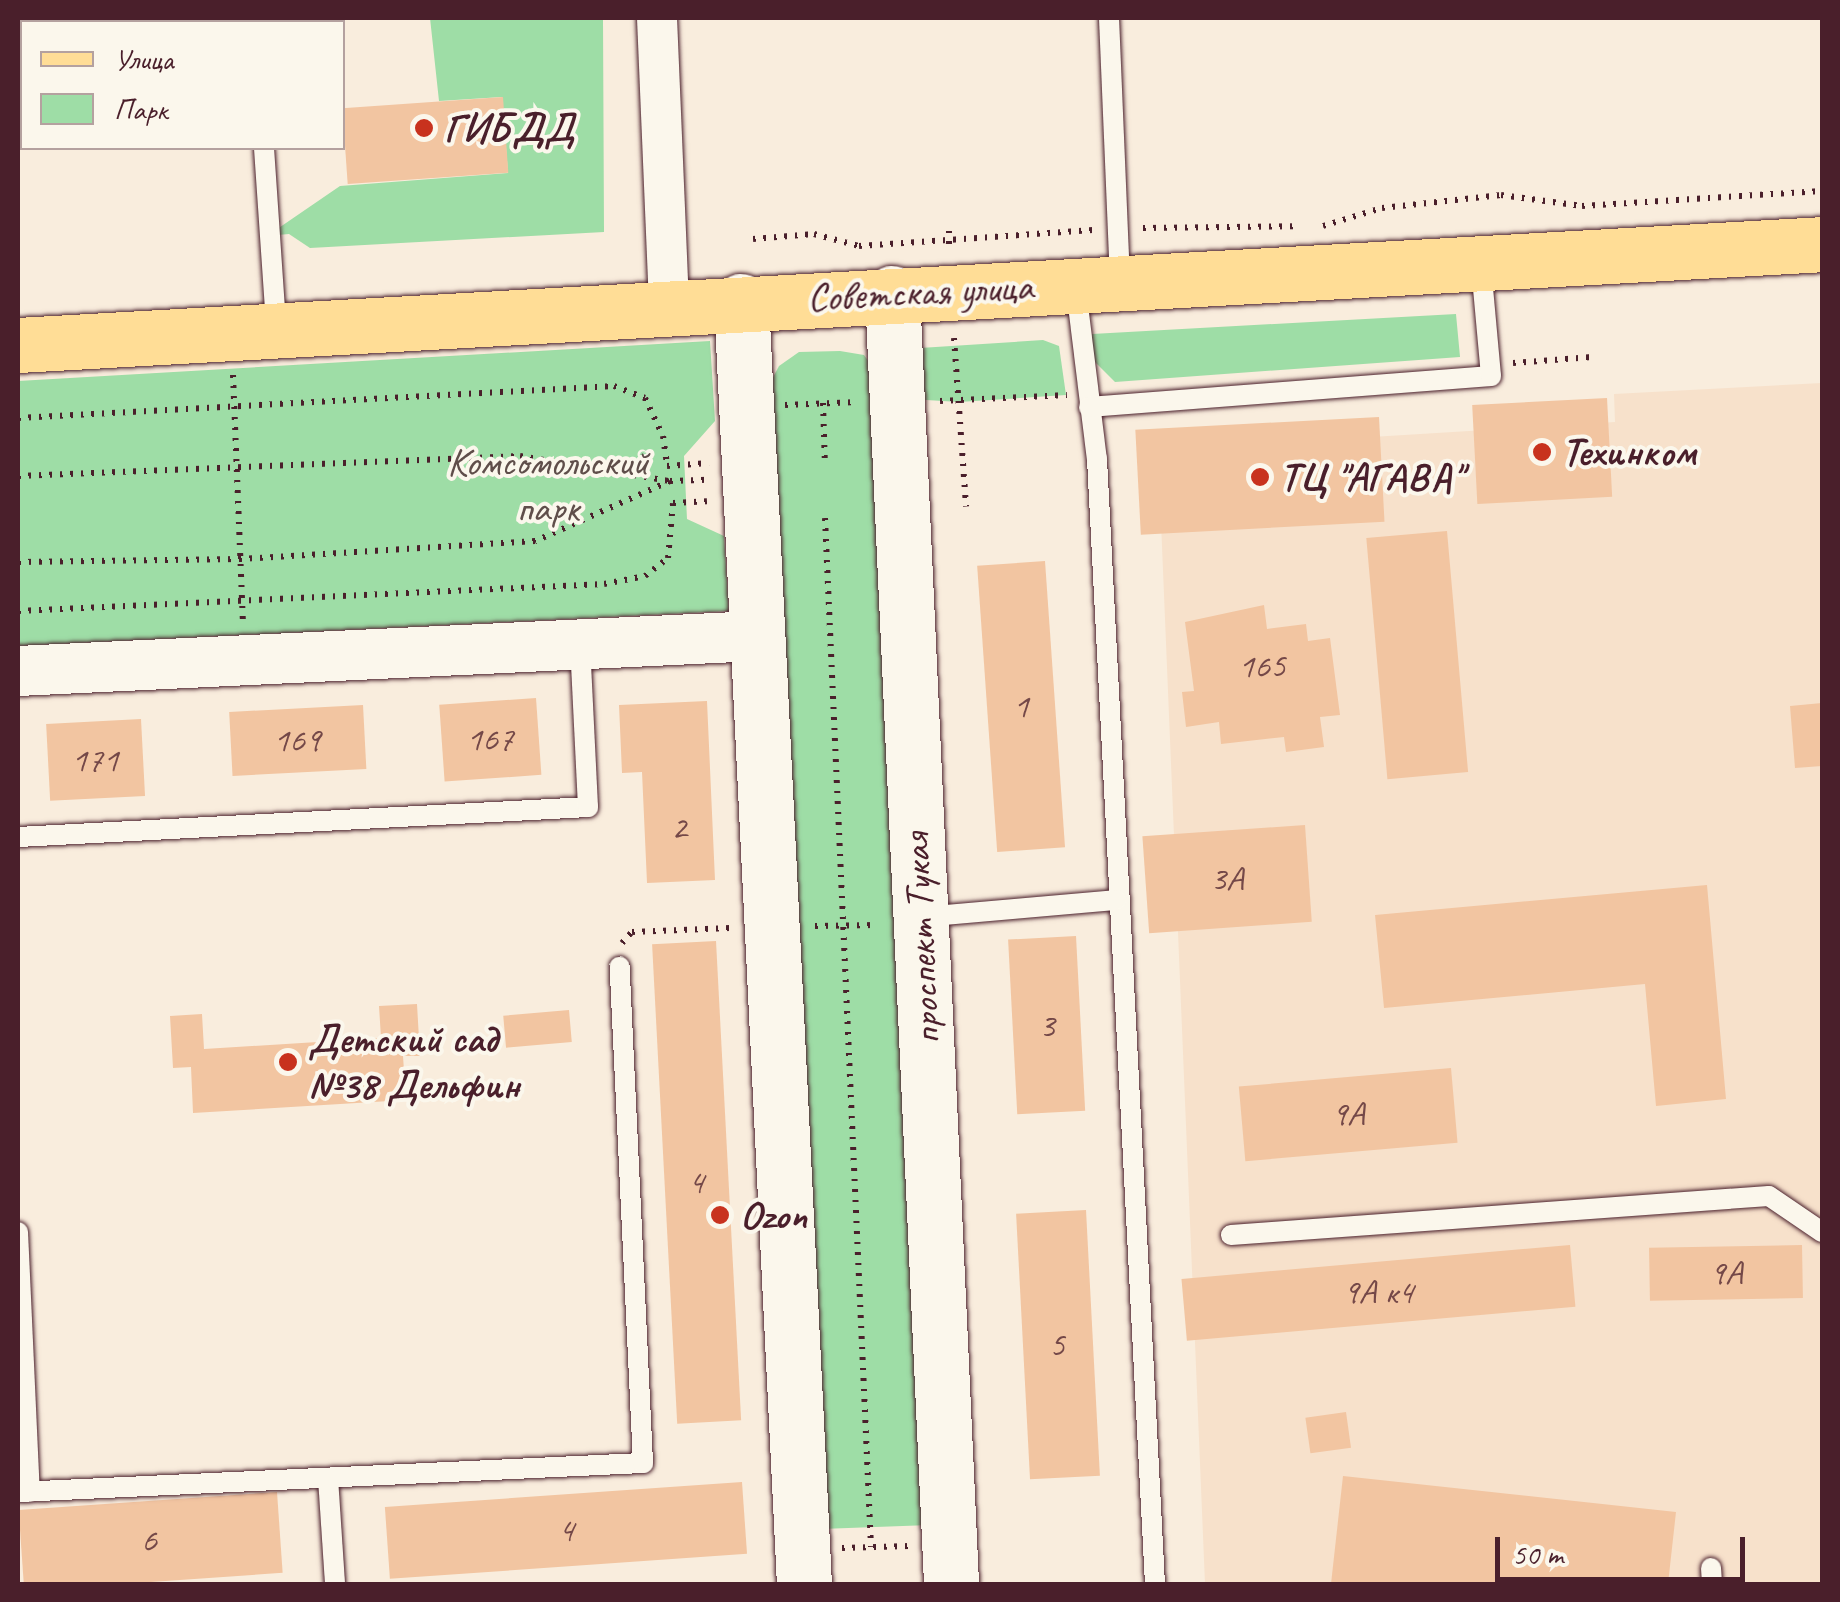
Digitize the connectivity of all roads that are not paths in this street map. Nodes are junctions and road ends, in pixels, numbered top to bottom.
1 (657, 18) edge
2 (1109, 18) edge
3 (264, 150) edge
4 (1822, 244) edge
5 (1481, 264) junction
6 (1098, 283) junction
7 (892, 293) junction
8 (741, 301) junction
9 (669, 305) junction
10 (276, 328) junction
11 (18, 345) edge
12 (1090, 407) junction
13 (757, 636) junction
14 (580, 644) junction
15 (18, 671) edge
16 (18, 838) edge
17 (1116, 900) junction
18 (902, 921) junction
19 (620, 967) road end
20 (18, 1232) edge
21 (1822, 1232) edge
22 (1231, 1235) dead end
23 (328, 1478) junction
24 (24, 1492) edge
25 (936, 1565) edge
26 (815, 1566) edge
27 (336, 1584) edge
28 (1154, 1584) edge

1 - 9 street
2 - 6 lane
3 - 10 lane
4 - 5 main road, Советская улица
5 - 6 main road, Советская улица
5 - 12 lane
6 - 7 main road, Советская улица
6 - 12 lane
7 - 8 main road, Советская улица
7 - 18 main road, проспект Тукая
8 - 9 main road, Советская улица
8 - 13 main road
9 - 10 main road, Советская улица
10 - 11 main road, Советская улица
12 - 17 lane
13 - 14 street
13 - 26 main road
14 - 15 street
14 - 16 lane
17 - 18 lane
17 - 28 lane
18 - 25 main road, проспект Тукая
19 - 23 lane
20 - 24 lane
21 - 22 lane
23 - 24 lane
23 - 27 lane

